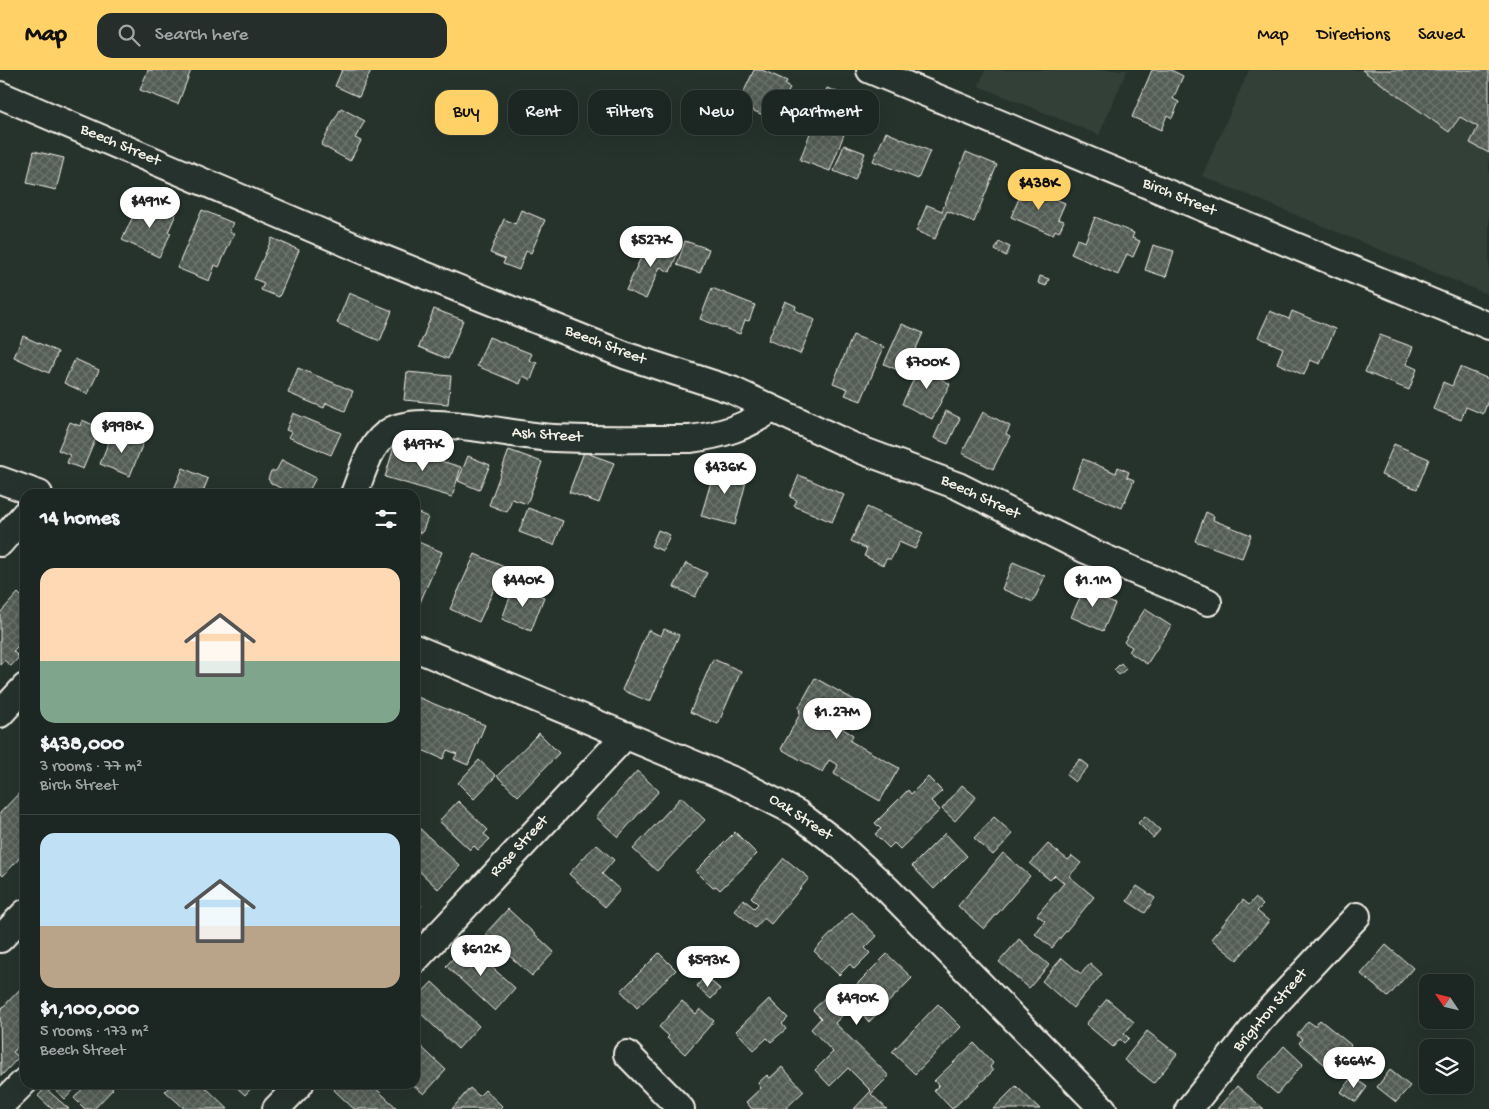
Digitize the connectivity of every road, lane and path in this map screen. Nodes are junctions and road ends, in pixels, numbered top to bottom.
1 (870, 70) edge
2 (0, 95) edge
3 (1489, 326) edge
4 (772, 409) junction
5 (0, 480) edge
6 (24, 489) edge
7 (356, 489) edge
8 (20, 520) edge
9 (0, 543) edge
10 (1208, 602) dead end
11 (420, 650) edge
12 (20, 692) edge
13 (0, 714) edge
14 (626, 735) junction
15 (1357, 916) dead end
16 (20, 918) edge
17 (0, 940) edge
18 (420, 955) edge
19 (627, 1054) dead end
20 (20, 1086) edge
21 (295, 1089) edge
22 (0, 1106) edge
23 (276, 1109) edge
24 (682, 1109) edge
25 (1103, 1109) edge
26 (1189, 1109) edge

1 - 3 street, Birch Street
2 - 4 street, Beech Street
4 - 7 street, Ash Street
4 - 10 street, Beech Street
5 - 6 street
8 - 9 street
11 - 14 street, Oak Street
12 - 13 street
14 - 18 street, Rose Street
14 - 25 street, Oak Street
15 - 26 street, Brighton Street
16 - 17 street
19 - 24 street
20 - 22 street
21 - 23 street

